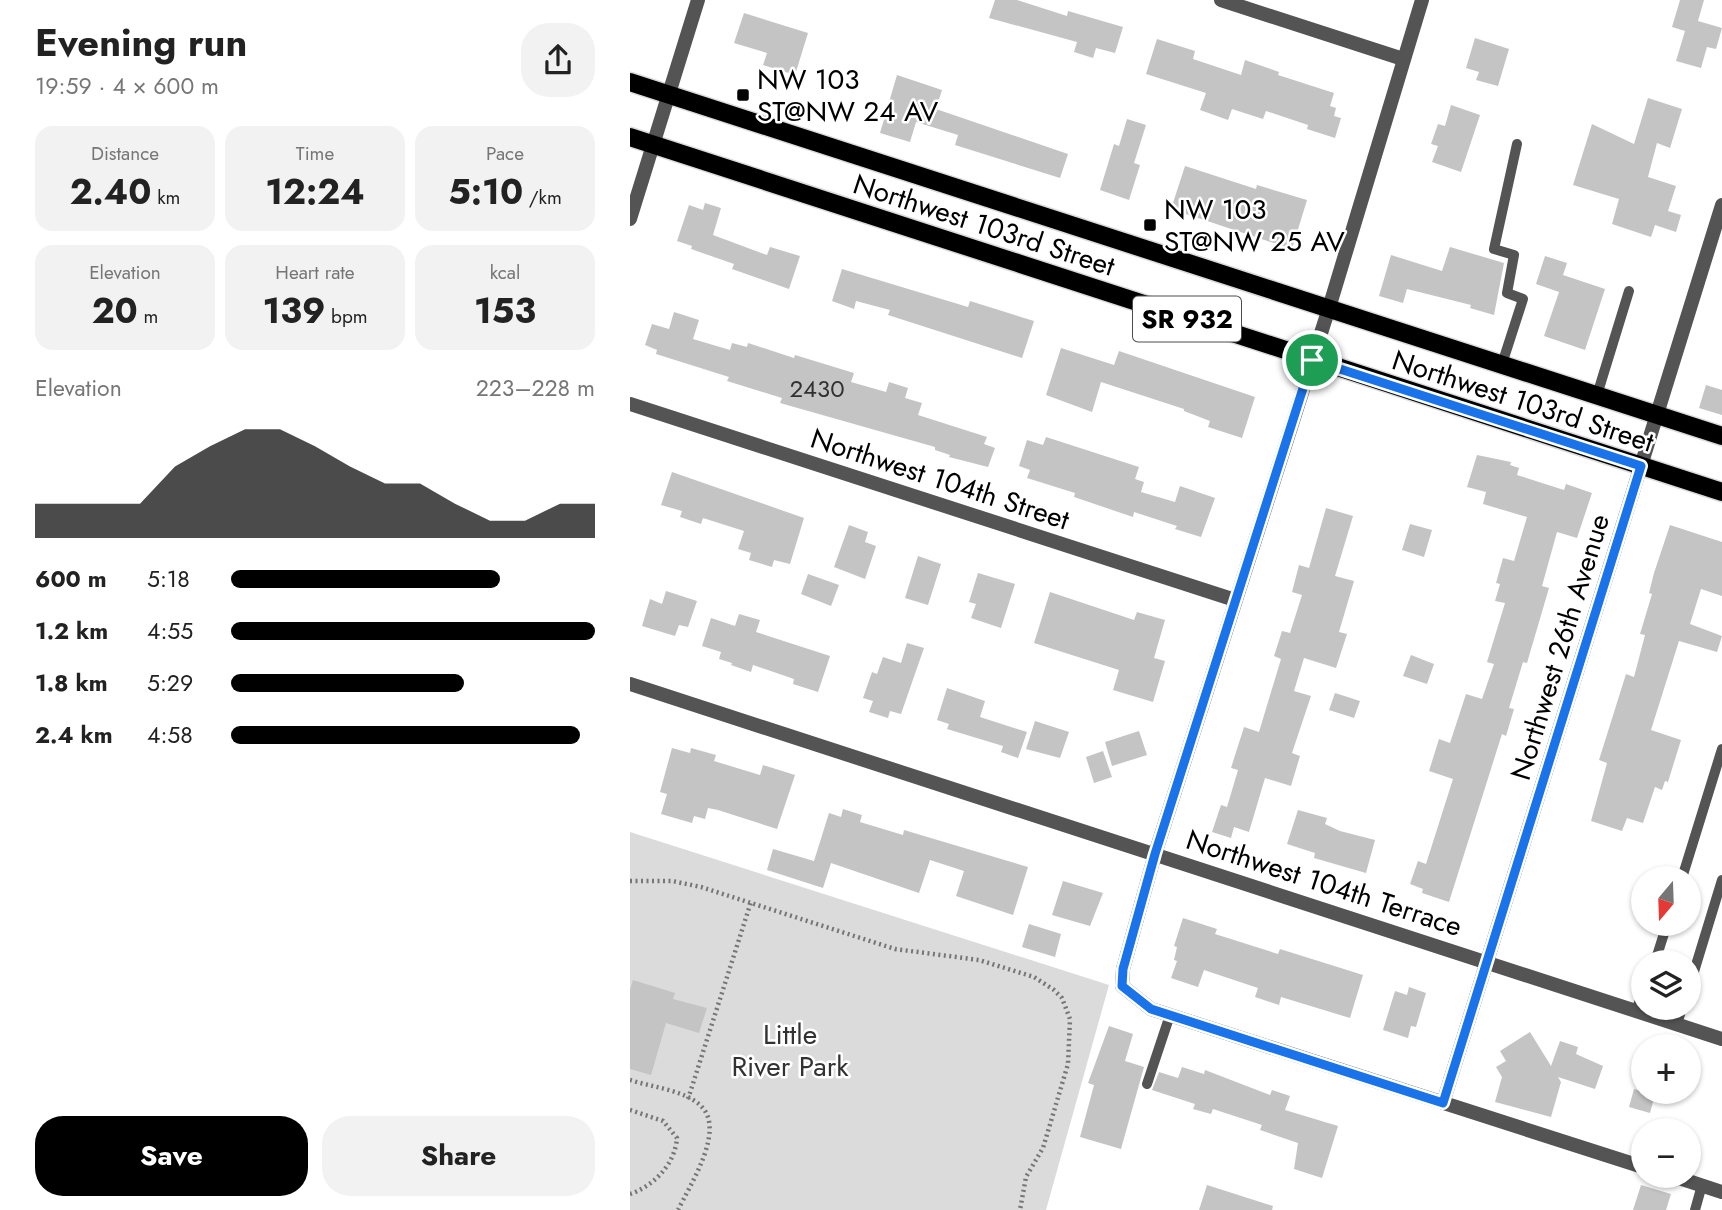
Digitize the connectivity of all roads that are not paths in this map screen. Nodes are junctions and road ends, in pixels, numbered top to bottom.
1 (698, 0) edge
2 (1221, 0) edge
3 (1422, 0) edge
4 (1403, 59) junction
5 (630, 82) edge
6 (670, 95) junction
7 (630, 137) edge
8 (1517, 144) dead end
9 (654, 145) junction
10 (1722, 205) edge
11 (630, 219) edge
12 (1629, 291) dead end
13 (1329, 308) junction
14 (1312, 360) junction
15 (1502, 364) junction
16 (1597, 396) junction
17 (630, 404) edge
18 (1657, 415) junction
19 (1722, 436) edge
20 (1641, 466) junction
21 (1722, 492) edge
22 (1235, 600) junction
23 (630, 684) edge
24 (1722, 749) edge
25 (1155, 854) junction
26 (1686, 866) edge
27 (1722, 880) edge
28 (1701, 950) edge
29 (1488, 961) junction
30 (1631, 1008) edge
31 (1170, 1015) junction
32 (1665, 1020) edge
33 (1678, 1020) edge
34 (1677, 1024) junction
35 (1722, 1039) edge
36 (1147, 1084) dead end
37 (1443, 1103) junction
38 (1631, 1163) edge
39 (1702, 1185) joint
40 (1722, 1192) edge
41 (1695, 1210) edge

1 - 6 street
2 - 4 street
3 - 4 street
4 - 13 street
5 - 6 main road, Northwest 103rd Street / SR 932
6 - 9 street
6 - 13 main road, Northwest 103rd Street / SR 932
7 - 9 main road, Northwest 103rd Street / SR 932
8 - 15 lane
9 - 11 street
9 - 14 main road, Northwest 103rd Street / SR 932
10 - 18 street, Northwest 26th Avenue
12 - 16 lane
13 - 14 street
13 - 15 main road, Northwest 103rd Street / SR 932
14 - 20 main road, Northwest 103rd Street / SR 932
14 - 22 street
15 - 16 main road, Northwest 103rd Street / SR 932
16 - 18 main road, Northwest 103rd Street / SR 932
17 - 22 street, Northwest 104th Street
18 - 19 main road, Northwest 103rd Street / SR 932
18 - 20 street, Northwest 26th Avenue
20 - 21 main road, Northwest 103rd Street / SR 932
20 - 29 street, Northwest 26th Avenue
22 - 25 street
23 - 25 street, Northwest 104th Terrace
24 - 26 lane
25 - 29 street, Northwest 104th Terrace
25 - 31 street
27 - 28 lane
29 - 30 street, Northwest 104th Terrace
29 - 37 street, Northwest 26th Avenue
31 - 36 lane
31 - 37 street
32 - 34 street, Northwest 104th Terrace
33 - 34 lane
34 - 35 street, Northwest 104th Terrace
37 - 38 street
39 - 40 street
39 - 41 lane

